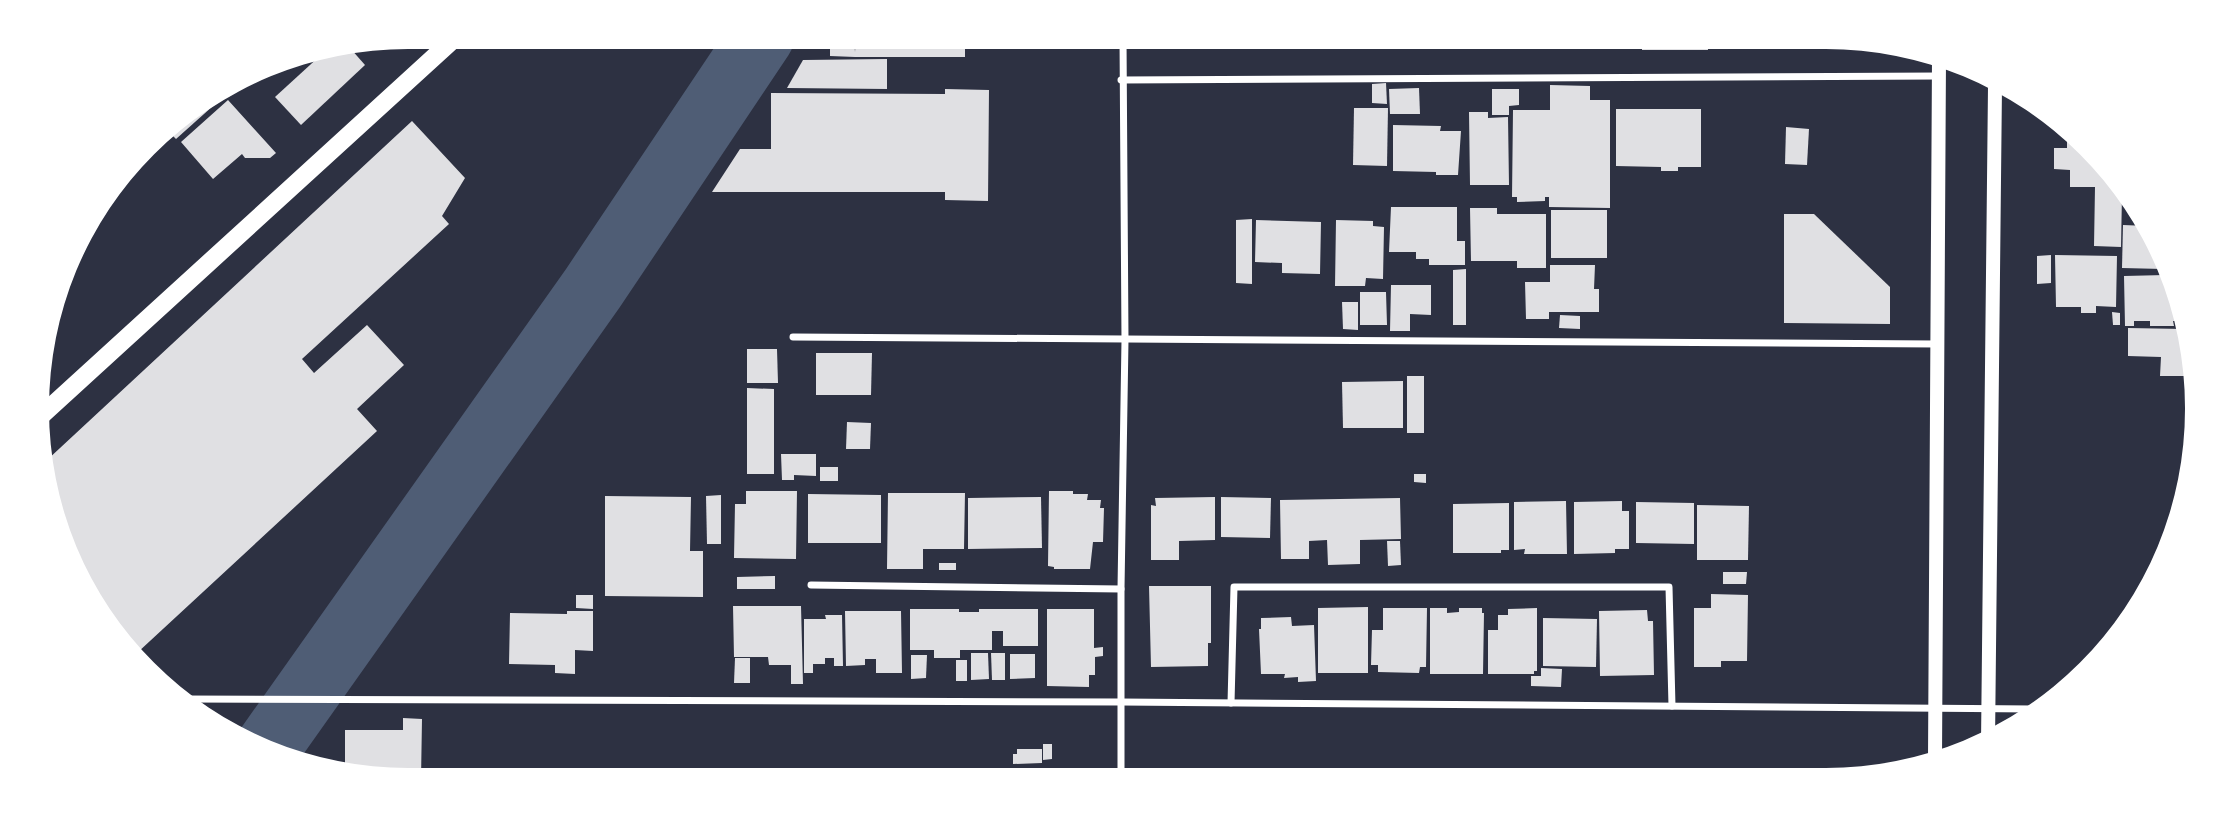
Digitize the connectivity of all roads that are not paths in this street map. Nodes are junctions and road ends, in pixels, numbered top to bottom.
1 (443, 49) edge
2 (1122, 49) edge
3 (1939, 67) edge
4 (1939, 76) junction
5 (1121, 80) junction
6 (1995, 91) edge
7 (793, 337) dead end
8 (1125, 340) junction
9 (1937, 344) junction
10 (49, 409) edge
11 (811, 585) dead end
12 (1121, 589) junction
13 (197, 699) edge
14 (1121, 702) junction
15 (1231, 703) junction
16 (1672, 706) junction
17 (1935, 707) junction
18 (1987, 708) junction
19 (2022, 709) edge
20 (1988, 730) edge
21 (1935, 751) edge
22 (1121, 768) edge

1 - 10 main road
2 - 5 street
3 - 4 main road
4 - 5 street
4 - 9 main road
5 - 8 street
6 - 18 main road
7 - 8 street
8 - 9 street
8 - 12 street
9 - 17 main road
11 - 12 street
12 - 14 street
13 - 14 street
14 - 15 street
14 - 22 street
15 - 16 street
15 - 16 street
16 - 17 street
17 - 18 street
17 - 21 main road
18 - 19 street
18 - 20 main road

